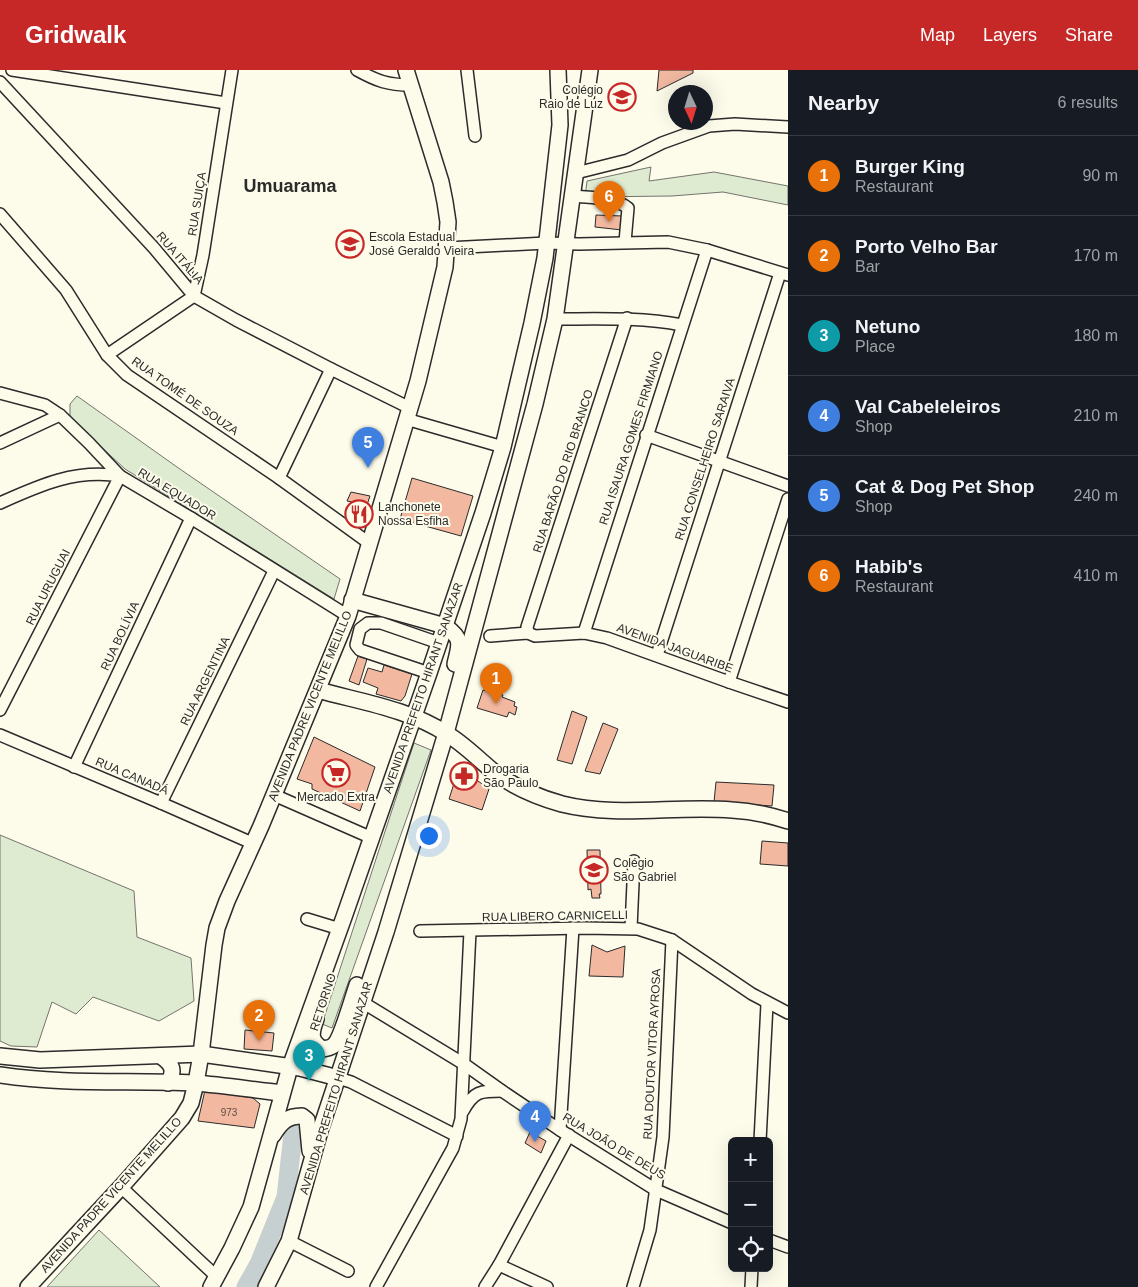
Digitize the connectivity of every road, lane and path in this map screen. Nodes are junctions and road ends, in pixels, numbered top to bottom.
1 (12, 70) edge
2 (232, 70) edge
3 (357, 70) edge
4 (406, 70) edge
5 (467, 70) edge
6 (558, 70) edge
7 (569, 70) edge
8 (590, 70) edge
9 (0, 82) edge
10 (410, 85) junction
11 (226, 103) junction
12 (560, 126) junction
13 (788, 128) edge
14 (475, 136) dead end
15 (576, 173) junction
16 (574, 196) junction
17 (0, 214) edge
18 (625, 242) junction
19 (546, 243) junction
20 (567, 244) junction
21 (447, 248) junction
22 (706, 250) junction
23 (784, 274) edge
24 (194, 296) junction
25 (627, 318) junction
26 (556, 319) junction
27 (682, 325) junction
28 (107, 355) junction
29 (330, 369) junction
30 (0, 393) edge
31 (408, 413) junction
32 (60, 415) junction
33 (646, 435) junction
34 (0, 443) edge
35 (503, 447) junction
36 (718, 461) junction
37 (120, 476) junction
38 (279, 478) junction
39 (788, 486) edge
40 (788, 498) edge
41 (0, 503) edge
42 (191, 518) junction
43 (369, 543) junction
44 (274, 571) junction
45 (352, 600) junction
46 (348, 616) junction
47 (445, 626) junction
48 (528, 633) junction
49 (584, 634) junction
50 (490, 636) dead end
51 (439, 643) junction
52 (656, 655) junction
53 (429, 673) junction
54 (729, 682) junction
55 (318, 690) junction
56 (455, 700) junction
57 (788, 702) edge
58 (0, 710) edge
59 (413, 717) junction
60 (446, 733) junction
61 (0, 735) edge
62 (74, 767) junction
63 (274, 795) junction
64 (161, 803) junction
65 (788, 820) edge
66 (372, 838) junction
67 (252, 843) junction
68 (634, 862) dead end
69 (308, 919) dead end
70 (573, 928) junction
71 (631, 928) junction
72 (420, 931) dead end
73 (470, 931) junction
74 (338, 935) junction
75 (672, 940) junction
76 (373, 970) junction
77 (362, 1002) junction
78 (767, 1004) junction
79 (788, 1013) edge
80 (201, 1054) junction
81 (0, 1056) edge
82 (162, 1057) junction
83 (464, 1064) junction
84 (295, 1068) junction
85 (0, 1074) edge
86 (332, 1076) junction
87 (168, 1083) junction
88 (196, 1084) junction
89 (502, 1091) junction
90 (282, 1093) junction
91 (462, 1113) junction
92 (564, 1133) junction
93 (457, 1136) junction
94 (760, 1137) edge
95 (268, 1148) junction
96 (311, 1163) junction
97 (121, 1187) junction
98 (656, 1190) junction
99 (728, 1222) edge
100 (289, 1241) junction
101 (773, 1241) edge
102 (788, 1247) edge
103 (499, 1265) junction
104 (348, 1271) dead end
105 (752, 1272) edge
106 (214, 1282) edge
107 (28, 1287) edge
108 (266, 1287) edge
109 (376, 1287) edge
110 (485, 1287) edge
111 (547, 1287) edge
112 (633, 1287) edge
113 (751, 1287) edge

1 - 11 street
2 - 11 street, RUA SUIÇA
3 - 10 street
4 - 10 main road, AVENIDA PADRE VICENTE MELILLO
5 - 14 street
6 - 12 main road, AVENIDA PREFEITO HIRANT SANAZAR
7 - 12 main road
8 - 15 main road, AVENIDA PREFEITO HIRANT SANAZAR
9 - 24 street, RUA ITÁLIA
10 - 21 main road, AVENIDA PADRE VICENTE MELILLO
11 - 24 street, RUA SUIÇA
12 - 19 main road, AVENIDA PREFEITO HIRANT SANAZAR
13 - 15 street
15 - 16 main road, AVENIDA PREFEITO HIRANT SANAZAR
16 - 18 street
16 - 20 main road, AVENIDA PREFEITO HIRANT SANAZAR
17 - 28 street, RUA TOMÉ DE SOUZA
18 - 20 street
18 - 22 street
19 - 20 street
19 - 21 street
19 - 35 main road, AVENIDA PREFEITO HIRANT SANAZAR
20 - 26 main road, AVENIDA PREFEITO HIRANT SANAZAR
21 - 31 main road, AVENIDA PADRE VICENTE MELILLO
22 - 23 street
22 - 27 street, RUA ISAURA GOMES FIRMIANO
23 - 36 street, RUA CONSELHEIRO SARAIVA
24 - 28 street
24 - 29 street, RUA ITÁLIA
25 - 26 street
25 - 27 street
25 - 48 street, RUA BARÃO DO RIO BRANCO
26 - 56 main road, AVENIDA PREFEITO HIRANT SANAZAR
27 - 33 street, RUA ISAURA GOMES FIRMIANO
28 - 38 street, RUA TOMÉ DE SOUZA
29 - 31 street, RUA ITÁLIA
29 - 38 street
30 - 32 street, RUA EQUADOR
31 - 35 street, RUA ITÁLIA
31 - 43 main road, AVENIDA PADRE VICENTE MELILLO
32 - 34 street
32 - 37 street, RUA EQUADOR
33 - 36 street
33 - 49 street, RUA ISAURA GOMES FIRMIANO
35 - 47 main road, AVENIDA PREFEITO HIRANT SANAZAR
36 - 39 street
36 - 52 street, RUA CONSELHEIRO SARAIVA
37 - 41 street
37 - 42 street, RUA EQUADOR
37 - 58 street, RUA URUGUAI
38 - 43 street, RUA TOMÉ DE SOUZA
40 - 54 street
42 - 44 street, RUA EQUADOR
42 - 62 street, RUA BOLÍVIA
43 - 45 main road, AVENIDA PADRE VICENTE MELILLO
44 - 46 street, RUA EQUADOR
44 - 64 street, RUA ARGENTINA
45 - 46 main road, AVENIDA PADRE VICENTE MELILLO
45 - 47 main road
46 - 55 main road, AVENIDA PADRE VICENTE MELILLO
47 - 51 main road, AVENIDA PREFEITO HIRANT SANAZAR
47 - 56 main road
48 - 49 street, AVENIDA JAGUARIBE
48 - 50 street, AVENIDA JAGUARIBE
49 - 52 street, AVENIDA JAGUARIBE
51 - 53 main road, AVENIDA PREFEITO HIRANT SANAZAR
51 - 53 street
52 - 54 street, AVENIDA JAGUARIBE
53 - 59 main road, AVENIDA PREFEITO HIRANT SANAZAR
54 - 57 street, AVENIDA JAGUARIBE
55 - 59 main road
55 - 63 main road, AVENIDA PADRE VICENTE MELILLO
56 - 60 main road, AVENIDA PREFEITO HIRANT SANAZAR
59 - 60 main road
59 - 66 main road, AVENIDA PREFEITO HIRANT SANAZAR
60 - 65 main road
60 - 76 main road, AVENIDA PREFEITO HIRANT SANAZAR
61 - 62 street, RUA CANADÁ
62 - 64 street, RUA CANADÁ
63 - 66 street
63 - 67 main road, AVENIDA PADRE VICENTE MELILLO
64 - 67 street, RUA CANADÁ
66 - 74 main road, AVENIDA PREFEITO HIRANT SANAZAR
67 - 80 main road, AVENIDA PADRE VICENTE MELILLO
68 - 71 street
69 - 74 street
70 - 71 street, RUA LIBERO CARNICELLI
70 - 73 street, RUA LIBERO CARNICELLI
70 - 92 street
71 - 75 street, RUA LIBERO CARNICELLI
72 - 73 street, RUA LIBERO CARNICELLI
73 - 83 street
74 - 76 main road, RETORNO
74 - 84 main road, AVENIDA PREFEITO HIRANT SANAZAR
75 - 78 street, RUA LIBERO CARNICELLI
75 - 98 street, RUA DOUTOR VITOR AYROSA
76 - 77 main road, AVENIDA PREFEITO HIRANT SANAZAR
77 - 83 street, RUA JOÃO DE DEUS
77 - 86 main road, AVENIDA PREFEITO HIRANT SANAZAR
78 - 79 street, RUA LIBERO CARNICELLI
78 - 94 street
80 - 82 main road
80 - 84 main road
80 - 88 main road, AVENIDA PADRE VICENTE MELILLO
81 - 82 main road
82 - 87 main road
83 - 89 street, RUA JOÃO DE DEUS
83 - 91 street
84 - 86 main road
84 - 90 main road, AVENIDA PREFEITO HIRANT SANAZAR
85 - 87 main road
86 - 93 street
86 - 96 main road, AVENIDA PREFEITO HIRANT SANAZAR
87 - 88 main road
88 - 90 main road
88 - 97 main road, AVENIDA PADRE VICENTE MELILLO
89 - 91 street
89 - 92 street, RUA JOÃO DE DEUS
90 - 95 main road, AVENIDA PREFEITO HIRANT SANAZAR
91 - 93 street
92 - 98 street, RUA JOÃO DE DEUS
92 - 103 street
93 - 109 street
95 - 96 main road
95 - 106 main road, AVENIDA PREFEITO HIRANT SANAZAR
96 - 100 main road, AVENIDA PREFEITO HIRANT SANAZAR
97 - 106 street
97 - 107 main road, AVENIDA PADRE VICENTE MELILLO
98 - 99 street, RUA JOÃO DE DEUS
98 - 112 street, RUA DOUTOR VITOR AYROSA
100 - 104 street
100 - 108 main road, AVENIDA PREFEITO HIRANT SANAZAR
101 - 102 street
103 - 110 street
103 - 111 street
105 - 113 street

